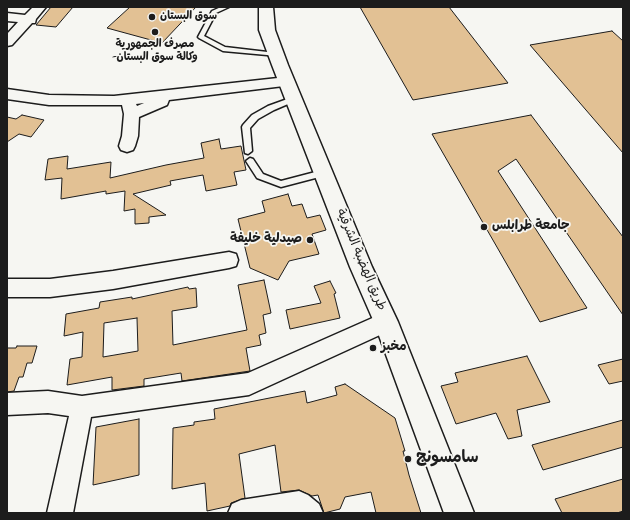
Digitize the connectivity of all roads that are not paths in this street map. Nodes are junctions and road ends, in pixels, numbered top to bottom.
1 (40, 7) edge
2 (226, 7) edge
3 (266, 7) edge
4 (7, 17) edge
5 (30, 20) junction
6 (7, 42) edge
7 (276, 55) junction
8 (290, 91) junction
9 (183, 93) junction
10 (7, 94) edge
11 (127, 99) junction
12 (132, 114) junction
13 (127, 146) dead end
14 (248, 151) dead end
15 (250, 161) dead end
16 (323, 173) junction
17 (229, 260) dead end
18 (7, 288) edge
19 (386, 322) junction
20 (7, 404) edge
21 (82, 407) junction
22 (60, 513) edge
23 (241, 513) edge
24 (310, 513) edge
25 (459, 513) edge

1 - 5 street
2 - 7 lane
3 - 7 main road, طريق الهضبة الشرقية
4 - 5 street
5 - 6 street
7 - 8 main road, طريق الهضبة الشرقية
8 - 9 street
8 - 14 lane
8 - 16 main road, طريق الهضبة الشرقية
9 - 11 street
9 - 12 street
10 - 11 street
11 - 12 street
12 - 13 street
15 - 16 lane
16 - 19 main road, طريق الهضبة الشرقية
17 - 18 street
19 - 21 street
19 - 25 main road, طريق الهضبة الشرقية
20 - 21 street
21 - 22 street
23 - 24 street

